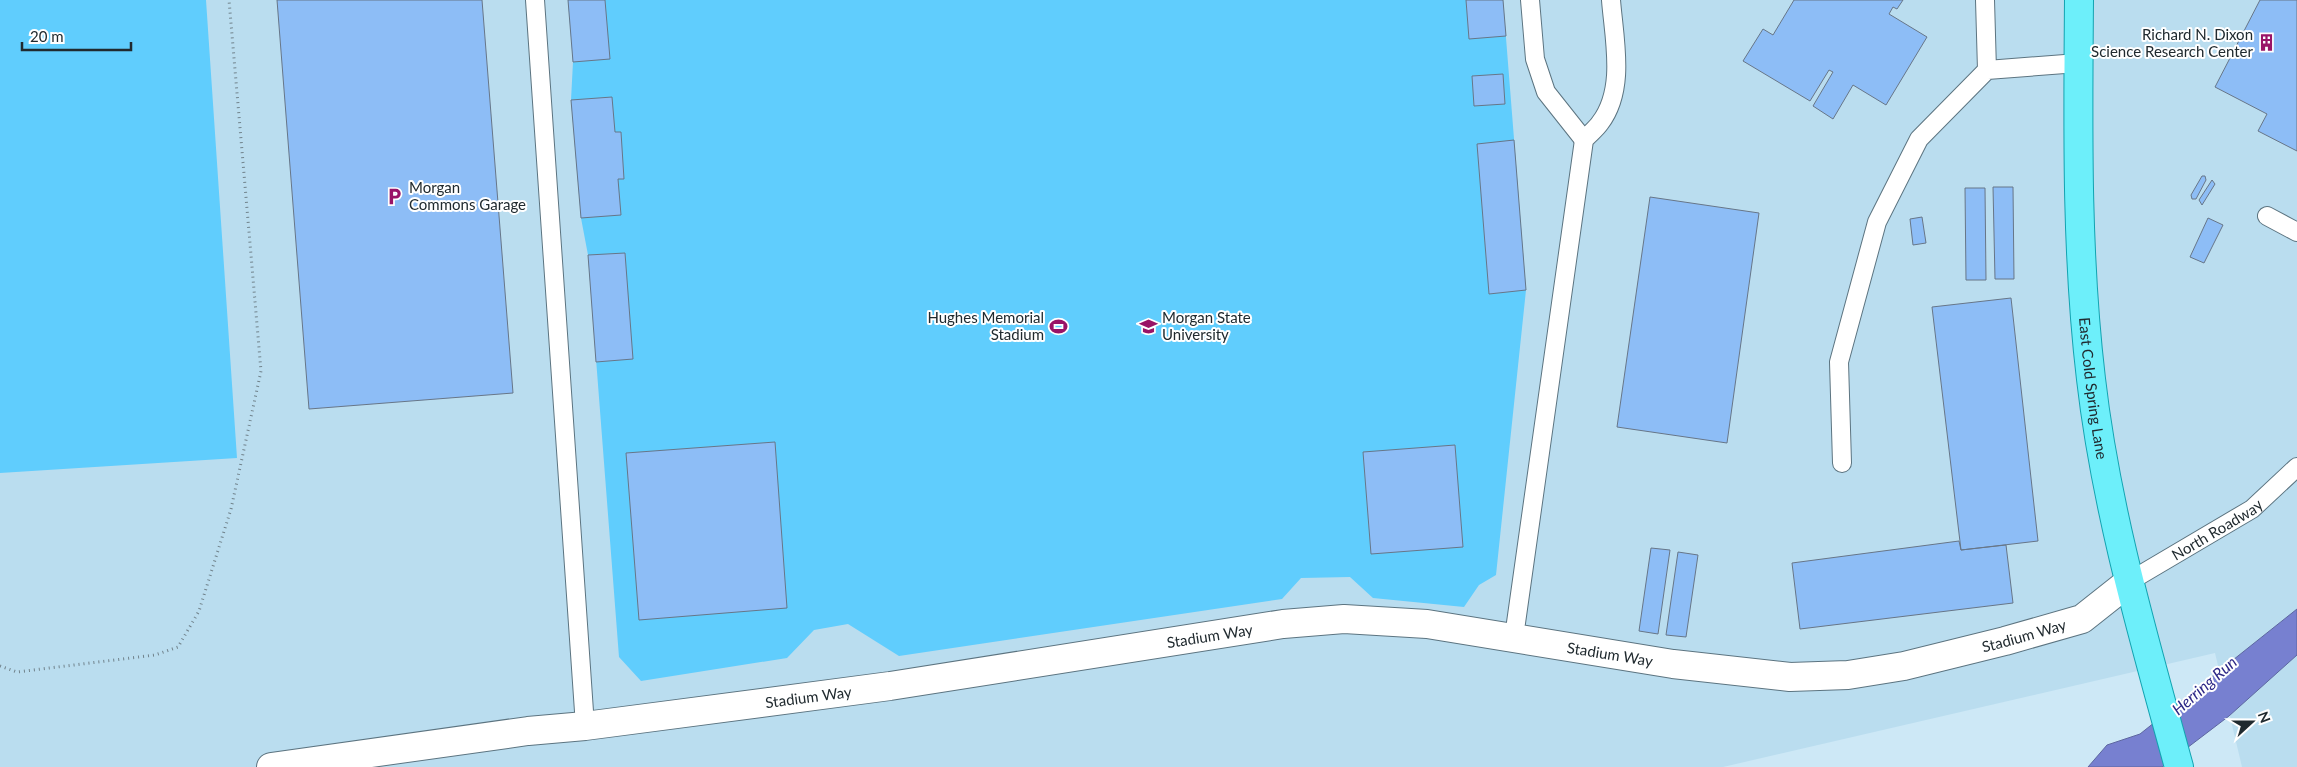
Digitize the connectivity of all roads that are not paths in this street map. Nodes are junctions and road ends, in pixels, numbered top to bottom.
1 (536, 0) edge
2 (1530, 0) edge
3 (1611, 0) edge
4 (1985, 0) edge
5 (2078, 0) edge
6 (2078, 63) junction
7 (1987, 70) junction
8 (1584, 140) junction
9 (2267, 216) dead end
10 (2297, 232) edge
11 (1842, 463) dead end
12 (2297, 468) edge
13 (2130, 581) junction
14 (1514, 637) junction
15 (585, 726) junction
16 (272, 767) edge
17 (2179, 767) edge

1 - 15 lane
2 - 8 lane
3 - 8 lane
4 - 7 lane
5 - 6 main road, East Cold Spring Lane
6 - 7 lane
6 - 13 main road, East Cold Spring Lane
7 - 11 lane
8 - 14 lane
9 - 10 lane
12 - 13 lane, North Roadway
13 - 14 street, Stadium Way
13 - 17 main road, East Cold Spring Lane
14 - 15 street, Stadium Way
15 - 16 street, Stadium Way

